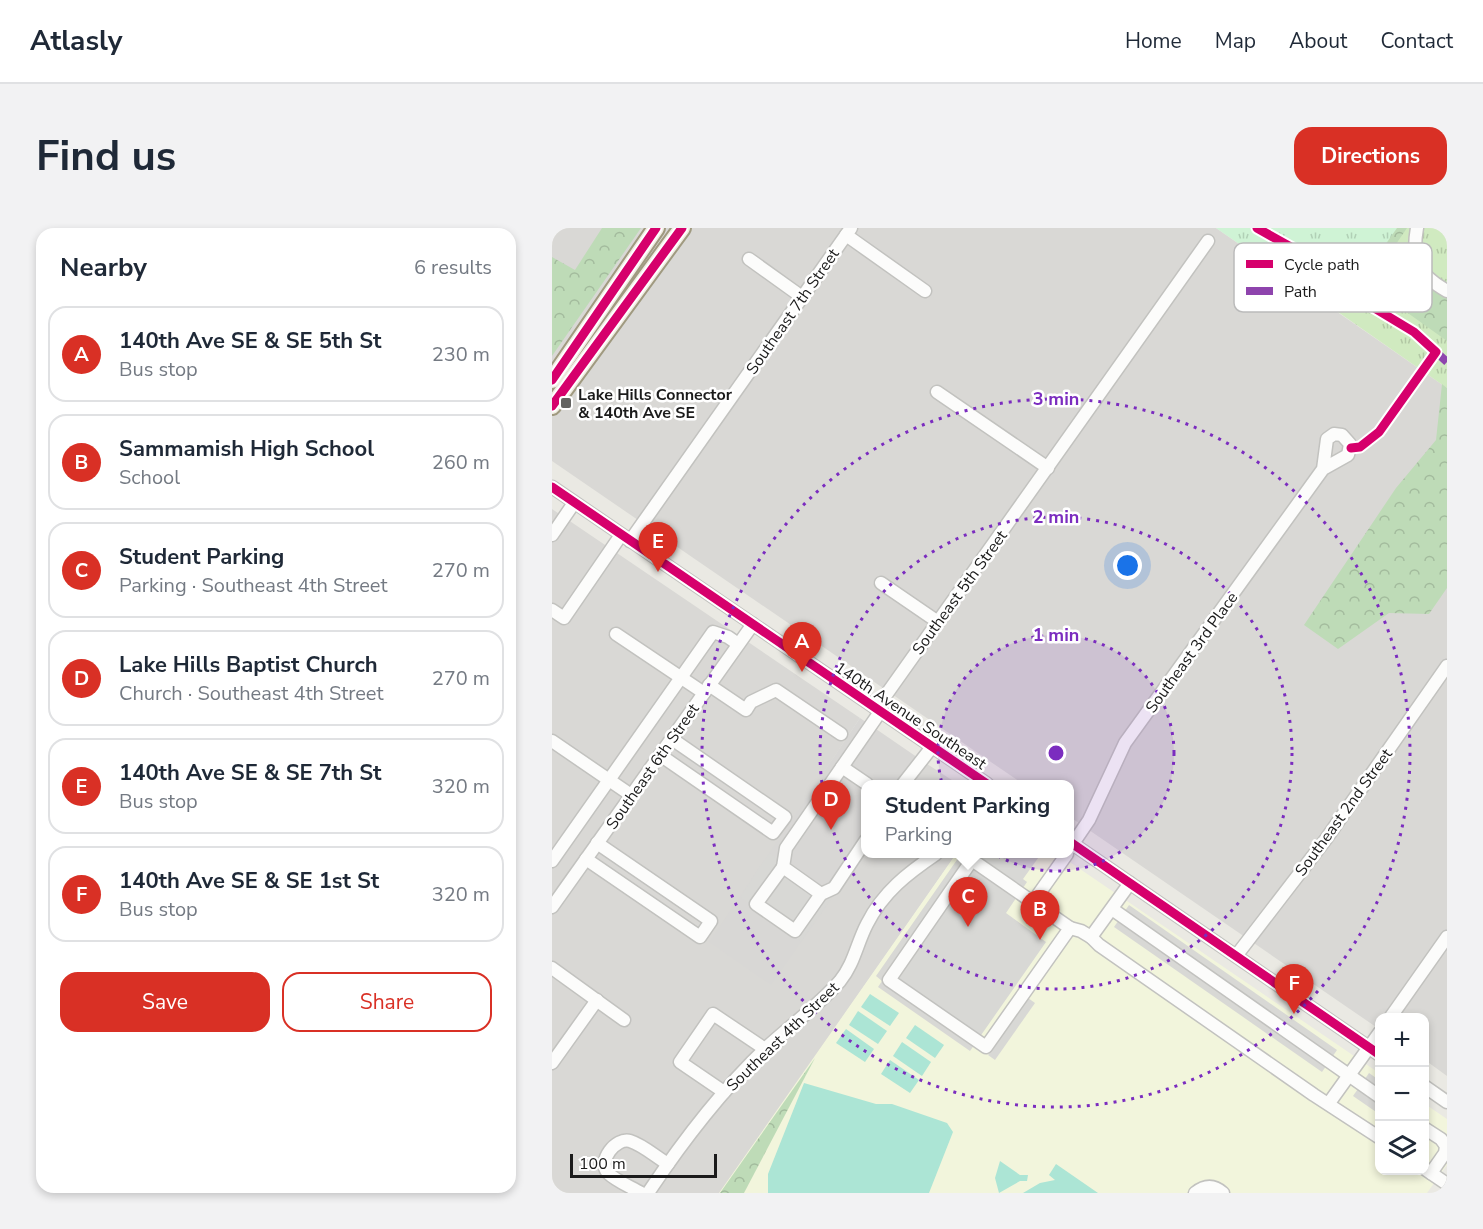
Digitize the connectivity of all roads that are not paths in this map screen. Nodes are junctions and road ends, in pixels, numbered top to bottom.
1 (656, 228) edge
2 (682, 228) edge
3 (1417, 228) edge
4 (848, 231) edge
5 (1208, 241) dead end
6 (1414, 243) edge
7 (749, 259) dead end
8 (1432, 282) edge
9 (926, 291) dead end
10 (1447, 291) edge
11 (802, 297) junction
12 (552, 380) edge
13 (937, 392) dead end
14 (552, 406) edge
15 (1048, 468) junction
16 (1323, 469) dead end
17 (552, 487) edge
18 (574, 503) junction
19 (552, 535) edge
20 (626, 538) junction
21 (881, 583) dead end
22 (552, 610) edge
23 (938, 622) junction
24 (753, 624) junction
25 (616, 634) dead end
26 (738, 644) junction
27 (1447, 666) edge
28 (681, 678) junction
29 (707, 689) junction
30 (878, 710) junction
31 (841, 734) dead end
32 (672, 739) junction
33 (552, 741) edge
34 (932, 747) junction
35 (660, 755) junction
36 (842, 767) junction
37 (861, 780) edge
38 (906, 780) edge
39 (981, 780) edge
40 (610, 781) junction
41 (631, 795) junction
42 (1074, 841) edge
43 (597, 843) junction
44 (861, 848) edge
45 (1074, 849) edge
46 (930, 858) edge
47 (1063, 858) edge
48 (586, 859) junction
49 (552, 861) edge
50 (783, 867) junction
51 (1130, 883) junction
52 (821, 894) junction
53 (554, 900) edge
54 (1033, 902) junction
55 (1112, 909) junction
56 (1070, 928) junction
57 (1092, 937) junction
58 (1447, 937) edge
59 (1236, 956) junction
60 (552, 968) edge
61 (597, 1000) junction
62 (1393, 1013) edge
63 (624, 1020) dead end
64 (765, 1049) junction
65 (1374, 1051) edge
66 (552, 1064) edge
67 (1348, 1074) junction
68 (1429, 1089) edge
69 (724, 1092) junction
70 (1375, 1093) edge
71 (1447, 1102) edge
72 (1329, 1103) junction
73 (1429, 1131) edge
74 (1375, 1135) edge
75 (668, 1164) junction
76 (1429, 1170) edge
77 (1429, 1172) edge
78 (1447, 1184) edge
79 (641, 1193) edge
80 (648, 1193) edge
81 (1195, 1193) edge
82 (1223, 1193) edge

1 - 12 main road
2 - 14 main road
3 - 6 street
4 - 9 street
4 - 11 street, Southeast 7th Street
5 - 15 street, Southeast 5th Street
7 - 11 street
8 - 10 street
11 - 20 street, Southeast 7th Street
13 - 15 street
15 - 23 street, Southeast 5th Street
16 - 42 street, Southeast 3rd Place
17 - 18 street, 140th Avenue Southeast
18 - 19 street
18 - 20 street, 140th Avenue Southeast
20 - 22 street, Southeast 7th Street
20 - 24 street, 140th Avenue Southeast
21 - 23 street
23 - 30 street, Southeast 5th Street
24 - 26 street, Southeast 6th Street
24 - 30 street, 140th Avenue Southeast
25 - 28 street
26 - 28 street
26 - 29 street, Southeast 6th Street
27 - 59 street, Southeast 2nd Street
28 - 29 street
28 - 40 street
29 - 31 street
29 - 32 street, Southeast 6th Street
30 - 34 street, 140th Avenue Southeast
30 - 36 street, Southeast 5th Street
32 - 35 street, Southeast 6th Street
32 - 35 street
33 - 40 street
34 - 38 street
34 - 39 street, 140th Avenue Southeast
35 - 41 street, Southeast 6th Street
36 - 37 street
36 - 50 street, Southeast 5th Street
40 - 41 street
40 - 49 street
41 - 43 street, Southeast 6th Street
43 - 48 street, Southeast 6th Street
43 - 48 street
44 - 52 street
45 - 51 street
46 - 64 street, Southeast 4th Street
47 - 54 street, Southeast 3rd Place
48 - 53 street, Southeast 6th Street
50 - 52 street
50 - 52 street, Southeast 5th Street
51 - 55 street
51 - 59 street
54 - 56 street
54 - 56 street
55 - 57 street
55 - 67 street
56 - 57 street
57 - 72 street
58 - 62 street
59 - 65 street
60 - 61 street
61 - 63 street
61 - 66 street
64 - 69 street, Southeast 4th Street
64 - 69 street
65 - 67 street
67 - 70 street
67 - 72 street
68 - 71 street
69 - 75 street, Southeast 4th Street
72 - 74 street
73 - 76 street
75 - 79 street
75 - 80 street, Southeast 4th Street
77 - 78 street
81 - 82 street

